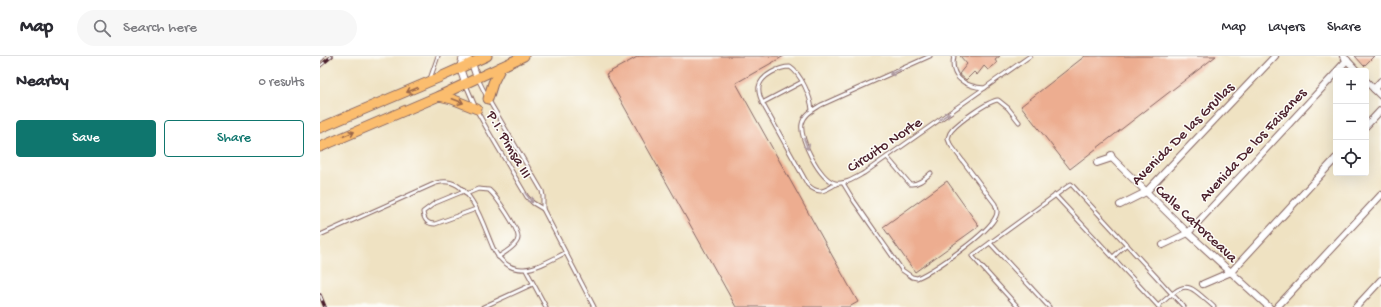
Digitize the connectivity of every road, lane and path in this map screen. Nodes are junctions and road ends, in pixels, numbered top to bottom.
1 (438, 56) edge
2 (464, 56) edge
3 (487, 56) edge
4 (524, 56) edge
5 (930, 56) edge
6 (954, 56) edge
7 (1030, 56) edge
8 (1275, 56) edge
9 (1345, 58) edge
10 (472, 63) junction
11 (501, 67) junction
12 (460, 68) junction
13 (1339, 68) edge
14 (1354, 68) edge
15 (1333, 76) edge
16 (477, 78) junction
17 (1381, 81) edge
18 (429, 82) junction
19 (802, 82) junction
20 (466, 83) junction
21 (1369, 84) edge
22 (985, 88) junction
23 (1374, 89) junction
24 (439, 96) junction
25 (1381, 96) edge
26 (488, 99) junction
27 (762, 103) junction
28 (477, 109) junction
29 (812, 110) junction
30 (1381, 110) edge
31 (1019, 122) dead end
32 (1369, 123) edge
33 (320, 128) edge
34 (320, 147) edge
35 (887, 157) junction
36 (1333, 161) edge
37 (1097, 163) dead end
38 (931, 173) dead end
39 (843, 183) junction
40 (836, 184) junction
41 (1146, 192) junction
42 (465, 193) junction
43 (1055, 196) junction
44 (1381, 196) edge
45 (1120, 205) dead end
46 (476, 209) junction
47 (543, 210) junction
48 (1188, 233) junction
49 (320, 235) edge
50 (990, 243) junction
51 (1127, 244) junction
52 (1163, 244) dead end
53 (565, 253) junction
54 (498, 257) junction
55 (1113, 257) junction
56 (526, 270) junction
57 (1231, 272) junction
58 (1381, 280) edge
59 (533, 284) junction
60 (1203, 284) dead end
61 (1172, 293) junction
62 (484, 307) edge
63 (546, 307) edge
64 (594, 307) edge
65 (1018, 307) edge
66 (1049, 307) edge
67 (1158, 307) edge
68 (1184, 307) edge
69 (1214, 307) edge
70 (1269, 307) edge
71 (1277, 307) edge
72 (1356, 307) edge

1 - 18 lane
2 - 10 street
2 - 12 street
3 - 10 main road
4 - 11 main road
5 -> 29 lane
6 - 22 lane
7 - 22 lane, Circuito Norte
8 - 41 street, Avenida De las Grullas
9 - 13 street, Avenida De los Faisanes
9 - 14 street
10 - 12 main road
10 - 16 street
11 - 16 main road
11 - 26 main road
12 - 18 main road
12 - 20 street
15 - 48 street, Avenida De los Faisanes
16 - 20 main road
16 - 26 lane, P.I. Pimsa III
17 - 23 street
18 -> 33 main road
19 - 27 lane
19 - 27 lane
19 - 29 lane
20 - 24 main road
20 - 28 lane, P.I. Pimsa III
21 - 23 street
35 -> 22 lane, Circuito Norte
23 - 25 street
24 -> 28 main road
34 -> 24 main road
26 - 47 lane, P.I. Pimsa III
27 - 40 lane
28 -> 47 lane, P.I. Pimsa III
29 -> 40 lane, Circuito Norte
30 - 32 street
31 - 39 lane
35 - 38 lane
35 - 39 lane, Circuito Norte
36 - 57 street
37 - 41 street, Calle Catorceava
39 - 40 lane, Circuito Norte
41 - 45 street, Avenida De las Grullas
41 - 48 street, Calle Catorceava
42 - 46 lane
42 - 46 lane
42 - 49 lane
42 - 54 lane
43 - 50 lane
43 - 51 lane
43 - 55 lane
44 - 71 street
46 - 54 lane
47 - 53 lane, P.I. Pimsa III
48 - 52 street
48 - 57 street, Calle Catorceava
50 - 65 lane
50 - 66 lane
51 - 55 lane
51 - 61 lane
53 - 56 lane
53 - 64 lane, P.I. Pimsa III
54 - 56 lane
55 - 67 lane
56 - 59 lane
57 - 60 street
57 - 70 street, Calle Catorceava
58 - 72 street
59 - 62 lane
59 - 63 lane
61 - 67 lane
61 - 68 lane
61 - 69 lane

